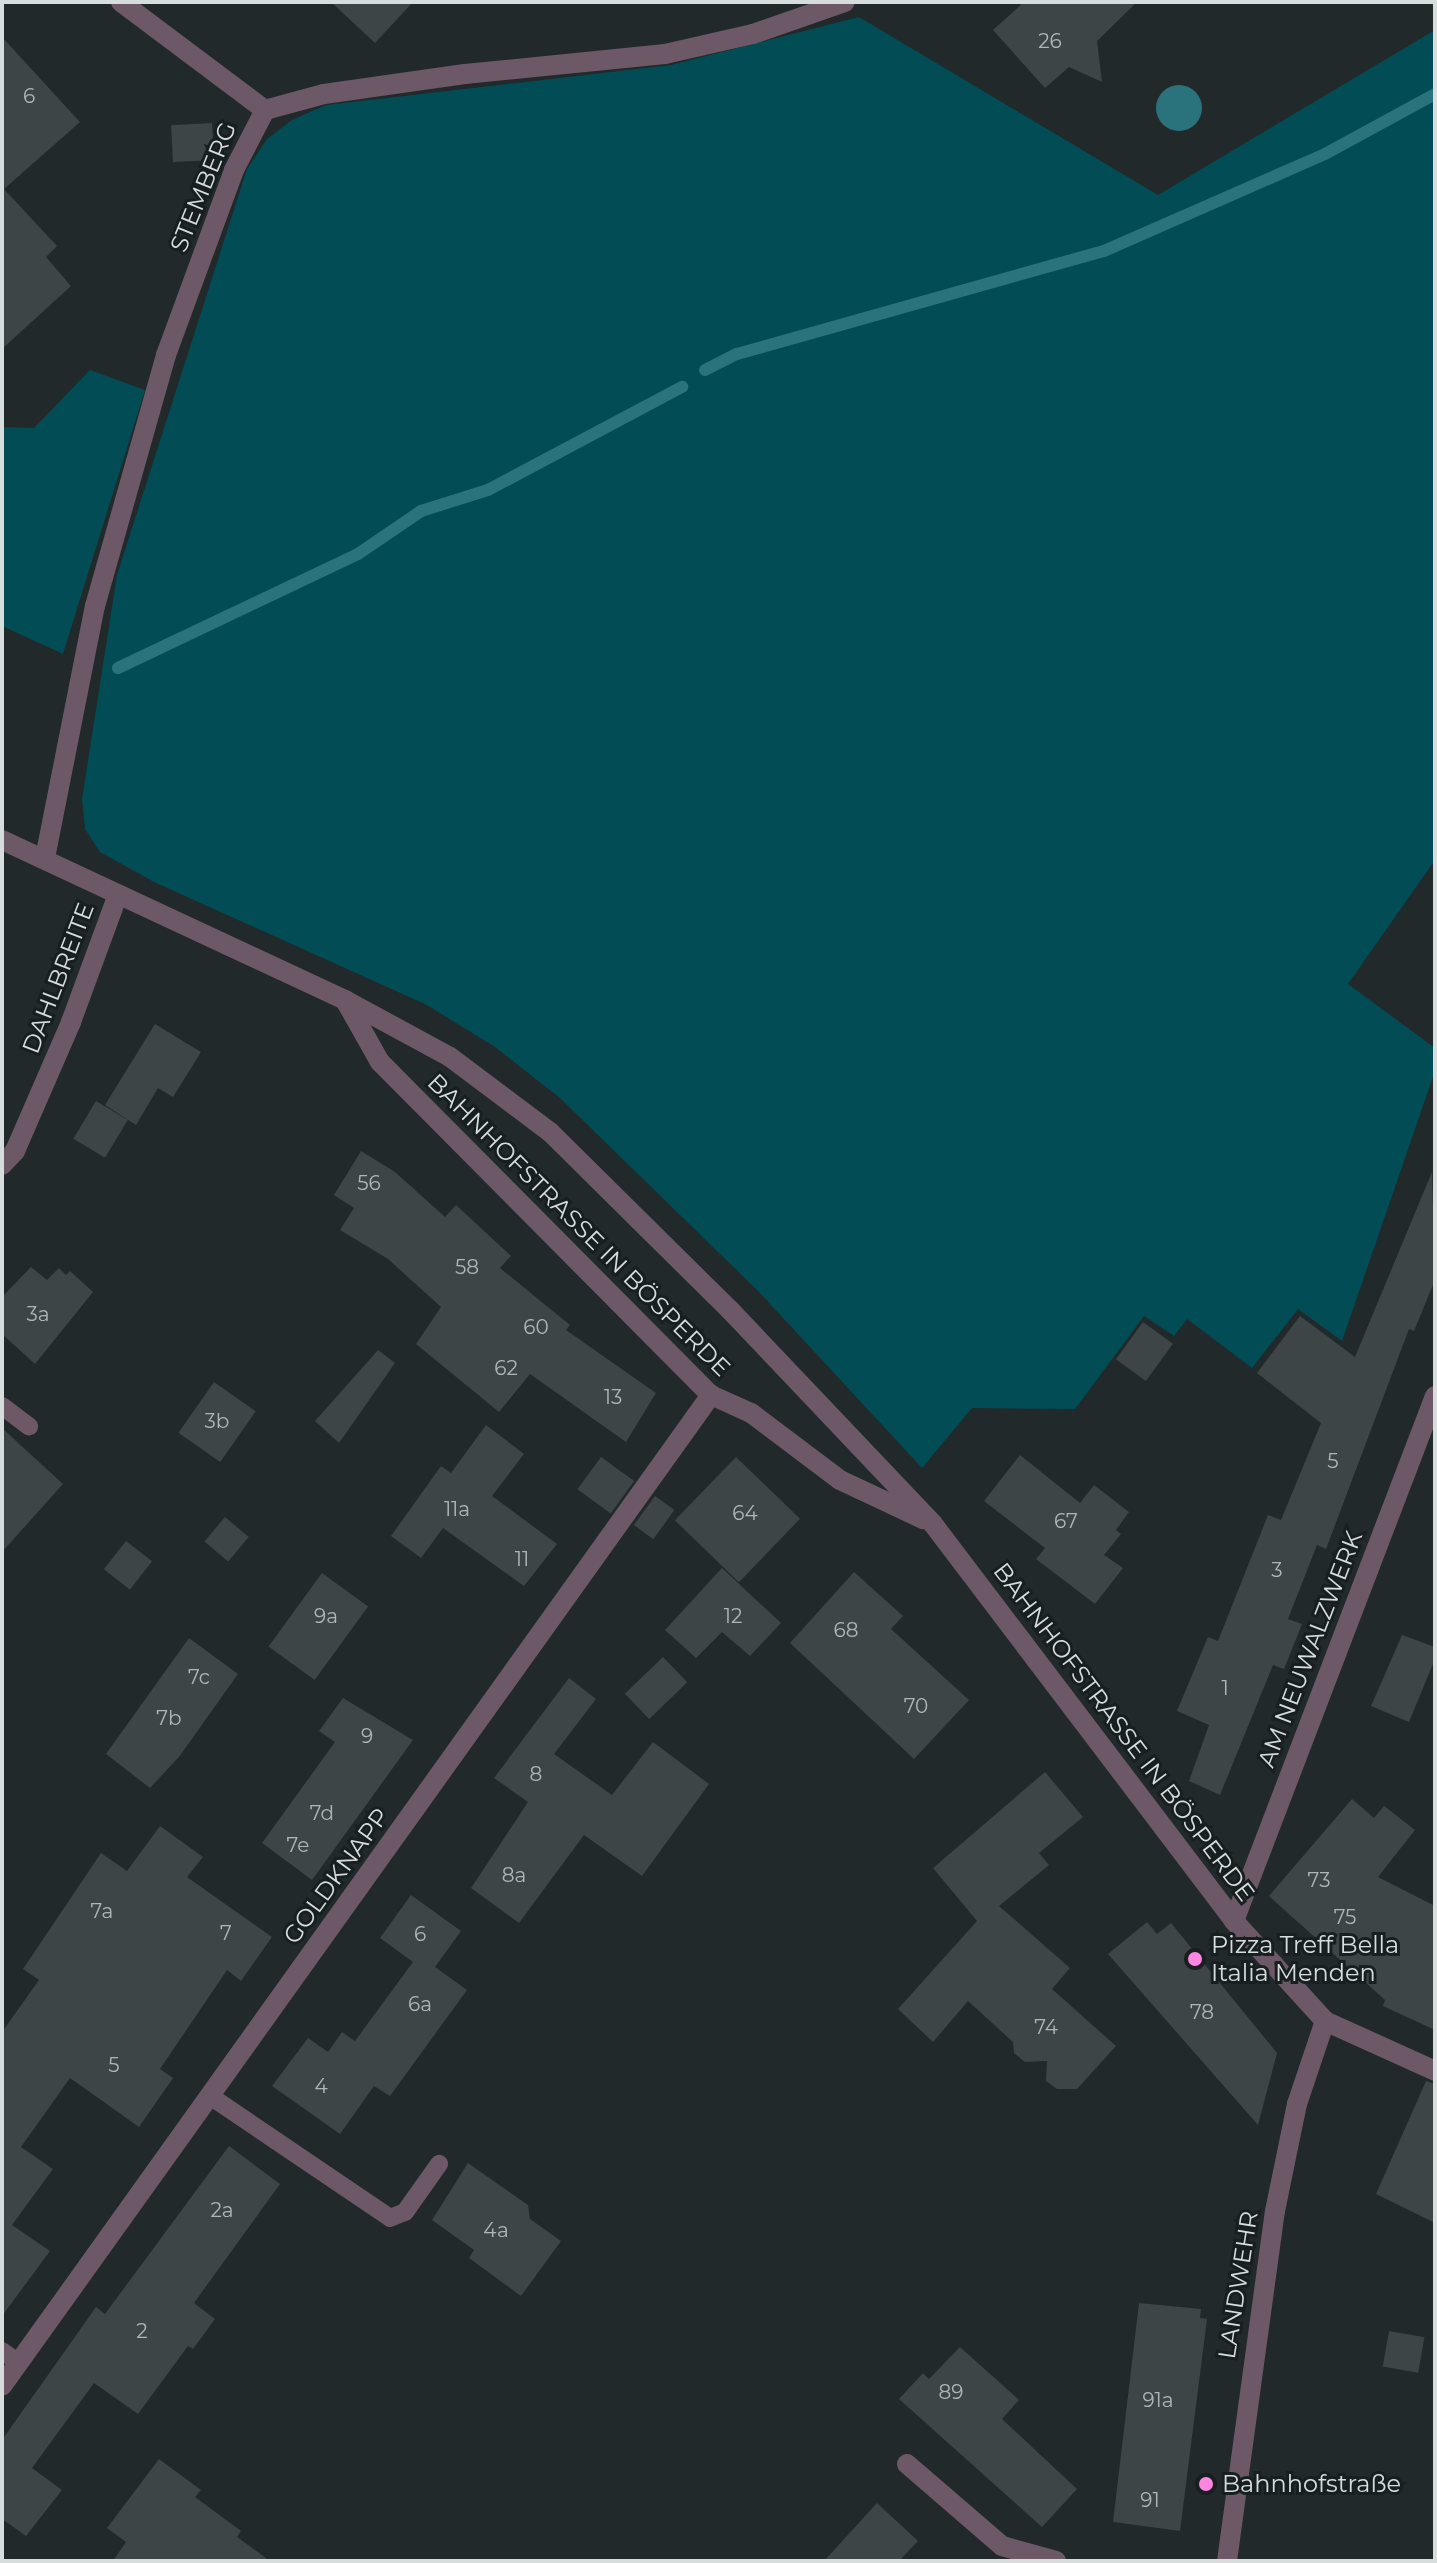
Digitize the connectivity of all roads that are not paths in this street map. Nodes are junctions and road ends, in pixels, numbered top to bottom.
1 (121, 2) edge
2 (845, 2) edge
3 (265, 110) junction
4 (2, 840) edge
5 (45, 858) junction
6 (118, 894) junction
7 (345, 1000) junction
8 (2, 1165) edge
9 (711, 1395) junction
10 (1435, 1396) edge
11 (2, 1406) edge
12 (29, 1426) dead end
13 (933, 1524) junction
14 (1234, 1921) junction
15 (1325, 2021) junction
16 (1435, 2071) edge
17 (210, 2096) junction
18 (439, 2164) dead end
19 (10, 2357) edge
20 (2, 2386) edge
21 (907, 2464) dead end
22 (1056, 2561) edge
23 (1227, 2561) edge

1 - 3 street
2 - 3 street, STEMBERG
3 - 5 street, STEMBERG
4 - 5 street, BAHNHOFSTRASSE IN BÖSPERDE
5 - 6 street, BAHNHOFSTRASSE IN BÖSPERDE
6 - 7 street, BAHNHOFSTRASSE IN BÖSPERDE
6 - 8 street, DAHLBREITE
7 - 9 street, BAHNHOFSTRASSE IN BÖSPERDE
7 - 13 street, BAHNHOFSTRASSE IN BÖSPERDE
9 - 13 street, BAHNHOFSTRASSE IN BÖSPERDE
9 - 17 street, GOLDKNAPP
10 - 14 street, AM NEUWALZWERK
11 - 12 lane
13 - 14 street, BAHNHOFSTRASSE IN BÖSPERDE
14 - 15 street, BAHNHOFSTRASSE IN BÖSPERDE
15 - 16 street, BAHNHOFSTRASSE IN BÖSPERDE
15 - 23 street, LANDWEHR
17 - 18 lane
17 - 19 street, GOLDKNAPP
19 - 20 street, GOLDKNAPP
21 - 22 street

